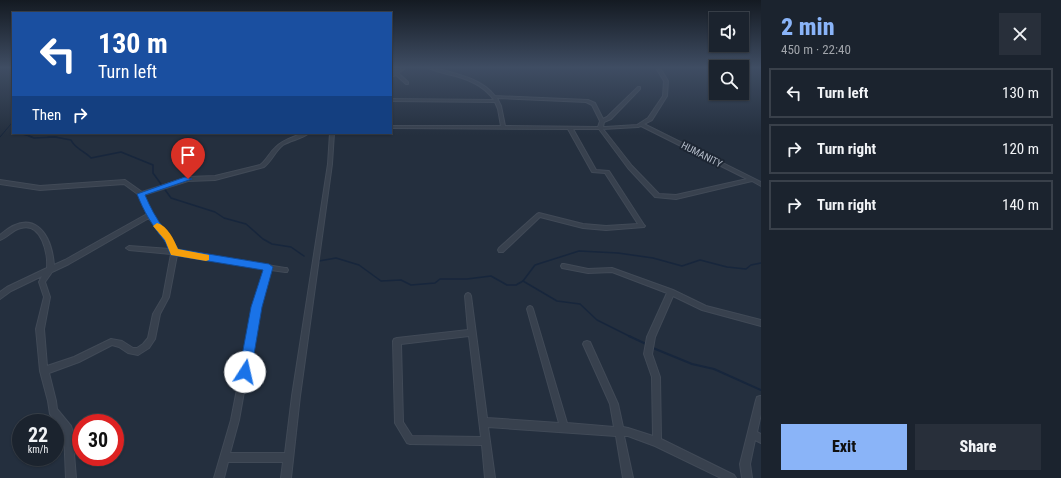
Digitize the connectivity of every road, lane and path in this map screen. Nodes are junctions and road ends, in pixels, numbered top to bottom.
1 (485, 90) edge
2 (637, 90) edge
3 (665, 90) edge
4 (495, 99) junction
5 (392, 100) edge
6 (602, 121) junction
7 (642, 125) junction
8 (392, 127) edge
9 (503, 127) junction
10 (570, 128) junction
11 (600, 128) junction
12 (305, 134) edge
13 (332, 134) edge
14 (751, 180) junction
15 (0, 182) edge
16 (761, 184) edge
17 (141, 194) junction
18 (150, 215) junction
19 (0, 238) edge
20 (129, 248) dead end
21 (501, 250) dead end
22 (174, 252) junction
23 (564, 266) dead end
24 (269, 267) junction
25 (285, 270) dead end
26 (50, 271) junction
27 (671, 292) junction
28 (0, 296) edge
29 (468, 296) dead end
30 (530, 309) dead end
31 (761, 323) edge
32 (472, 333) junction
33 (587, 344) dead end
34 (44, 371) junction
35 (760, 400) edge
36 (483, 422) junction
37 (564, 427) junction
38 (619, 432) junction
39 (752, 434) junction
40 (761, 440) edge
41 (486, 441) junction
42 (657, 442) junction
43 (289, 457) junction
44 (224, 458) junction
45 (71, 478) edge
46 (219, 478) edge
47 (286, 478) edge
48 (490, 478) edge
49 (628, 478) edge
50 (731, 478) edge
51 (747, 478) edge

1 - 4 street
2 - 6 street
3 - 7 street
4 - 5 street
4 - 6 street
4 - 9 street
6 - 11 street
7 - 11 street
7 - 14 street, HUMANITY
8 - 9 street
9 - 10 street
10 - 11 street
10 - 21 street
11 - 14 street
12 - 17 street
13 - 43 street
14 - 16 street, HUMANITY
15 - 17 street
17 - 18 street
18 - 22 street
18 - 26 street
19 - 26 street
20 - 22 street
22 - 24 street
22 - 34 street
23 - 27 street
24 - 25 street
24 - 44 street
26 - 28 street
26 - 34 street
27 - 31 street
27 - 42 street
29 - 32 street
30 - 37 street
32 - 36 street
32 - 41 street
33 - 38 street
34 - 45 street
35 - 39 street
36 - 37 street
36 - 41 street
37 - 38 street
38 - 42 street
38 - 49 street
39 - 40 street
39 - 51 street
41 - 48 street
42 - 50 street
43 - 44 street
43 - 47 street
44 - 46 street

